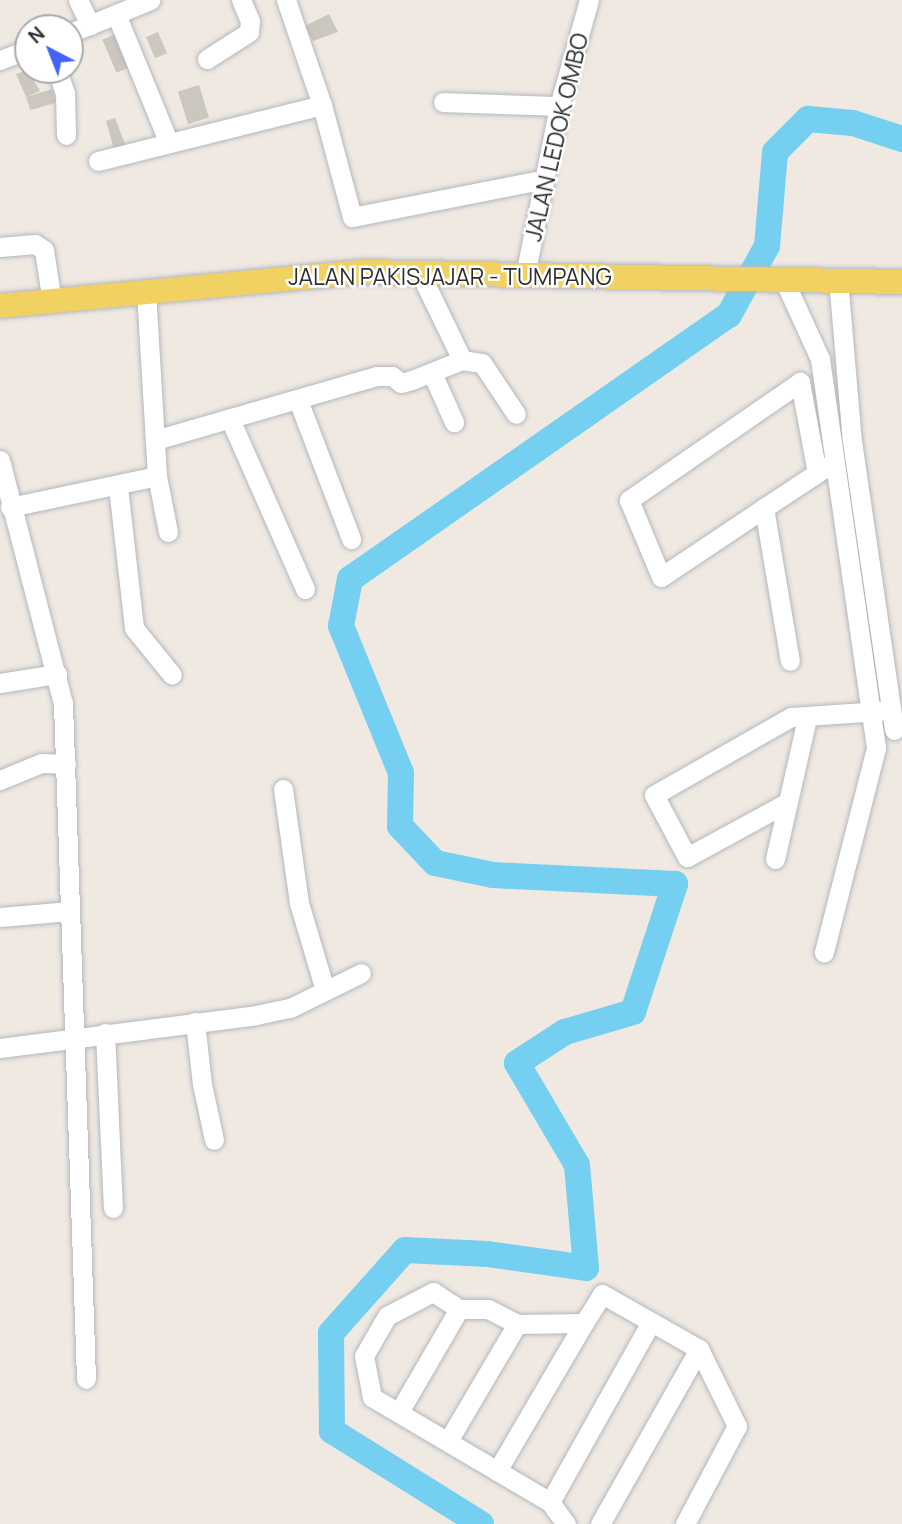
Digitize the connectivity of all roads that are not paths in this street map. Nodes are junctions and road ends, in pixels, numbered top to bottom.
1 (78, 0) edge
2 (150, 0) edge
3 (240, 0) edge
4 (286, 0) edge
5 (589, 0) edge
6 (116, 14) junction
7 (90, 25) junction
8 (84, 27) edge
9 (207, 59) dead end
10 (62, 84) edge
11 (443, 103) dead end
12 (322, 105) junction
13 (559, 106) junction
14 (66, 135) dead end
15 (168, 141) junction
16 (98, 161) dead end
17 (545, 179) junction
18 (0, 247) edge
19 (421, 275) junction
20 (525, 275) junction
21 (781, 278) junction
22 (838, 279) junction
23 (902, 282) edge
24 (146, 289) junction
25 (52, 302) junction
26 (0, 306) edge
27 (844, 356) junction
28 (820, 359) junction
29 (462, 360) junction
30 (432, 373) junction
31 (298, 400) junction
32 (516, 414) dead end
33 (230, 419) junction
34 (454, 422) dead end
35 (155, 440) junction
36 (852, 440) junction
37 (832, 452) junction
38 (1, 465) edge
39 (817, 473) junction
40 (157, 476) junction
41 (118, 487) junction
42 (10, 507) junction
43 (764, 508) junction
44 (168, 531) dead end
45 (351, 539) dead end
46 (855, 541) junction
47 (305, 589) dead end
48 (880, 648) junction
49 (860, 651) junction
50 (790, 662) dead end
51 (57, 674) junction
52 (172, 675) dead end
53 (0, 683) edge
54 (890, 710) junction
55 (807, 718) junction
56 (869, 722) junction
57 (898, 731) edge
58 (65, 755) junction
59 (0, 780) edge
60 (283, 789) dead end
61 (788, 802) junction
62 (775, 859) dead end
63 (70, 911) junction
64 (0, 917) edge
65 (824, 952) dead end
66 (361, 973) dead end
67 (325, 990) junction
68 (195, 1022) junction
69 (105, 1033) junction
70 (72, 1036) junction
71 (0, 1048) edge
72 (214, 1140) dead end
73 (113, 1208) dead end
74 (459, 1309) junction
75 (651, 1322) junction
76 (584, 1323) junction
77 (517, 1324) junction
78 (699, 1349) junction
79 (86, 1379) dead end
80 (399, 1412) junction
81 (448, 1441) junction
82 (497, 1471) junction
83 (550, 1502) junction
84 (566, 1524) edge
85 (600, 1524) edge
86 (685, 1524) edge

1 - 7 street
2 - 6 street
3 - 9 street
4 - 12 street
5 - 13 street, JALAN LEDOK OMBO
6 - 7 street
6 - 15 street
7 - 8 street
10 - 14 street
11 - 13 street
12 - 15 street
12 - 17 street
13 - 17 street, JALAN LEDOK OMBO
15 - 16 street
17 - 20 street, JALAN LEDOK OMBO
18 - 25 street
19 - 20 main road, JALAN PAKISJAJAR - TUMPANG
19 - 24 main road, JALAN PAKISJAJAR - TUMPANG
19 - 29 street
20 - 21 main road, JALAN PAKISJAJAR - TUMPANG
21 - 22 main road, JALAN PAKISJAJAR - TUMPANG
21 - 28 street
22 - 23 main road, JALAN PAKISJAJAR - TUMPANG
22 - 27 street
24 - 25 main road, JALAN PAKISJAJAR - TUMPANG
24 - 35 street
25 - 26 main road, JALAN PAKISJAJAR - TUMPANG
27 - 28 street
27 - 36 street
28 - 37 street
29 - 30 street
29 - 32 street
30 - 31 street
30 - 34 street
31 - 33 street
31 - 45 street
33 - 35 street
33 - 47 street
35 - 40 street
36 - 37 street
36 - 46 street
37 - 39 street
37 - 46 street
38 - 42 street
39 - 43 street
39 - 43 street
40 - 41 street
40 - 44 street
41 - 42 street
41 - 52 street
42 - 51 street
43 - 50 street
46 - 48 street
46 - 49 street
48 - 49 street
48 - 54 street
49 - 56 street
51 - 53 street
51 - 58 street
54 - 56 street
54 - 57 street
55 - 56 street
55 - 61 street
55 - 61 street
56 - 57 street
56 - 65 street
58 - 59 street
58 - 63 street
60 - 67 street
61 - 62 street
63 - 64 street
63 - 70 street
66 - 67 street
67 - 68 street
68 - 69 street
68 - 72 street
69 - 70 street
69 - 73 street
70 - 71 street
70 - 79 street
74 - 77 street
74 - 80 street
74 - 80 street
75 - 76 street
75 - 78 street
75 - 83 street
76 - 77 street
76 - 82 street
77 - 81 street
78 - 85 street
78 - 86 street
80 - 81 street
81 - 82 street
82 - 83 street
83 - 84 street

